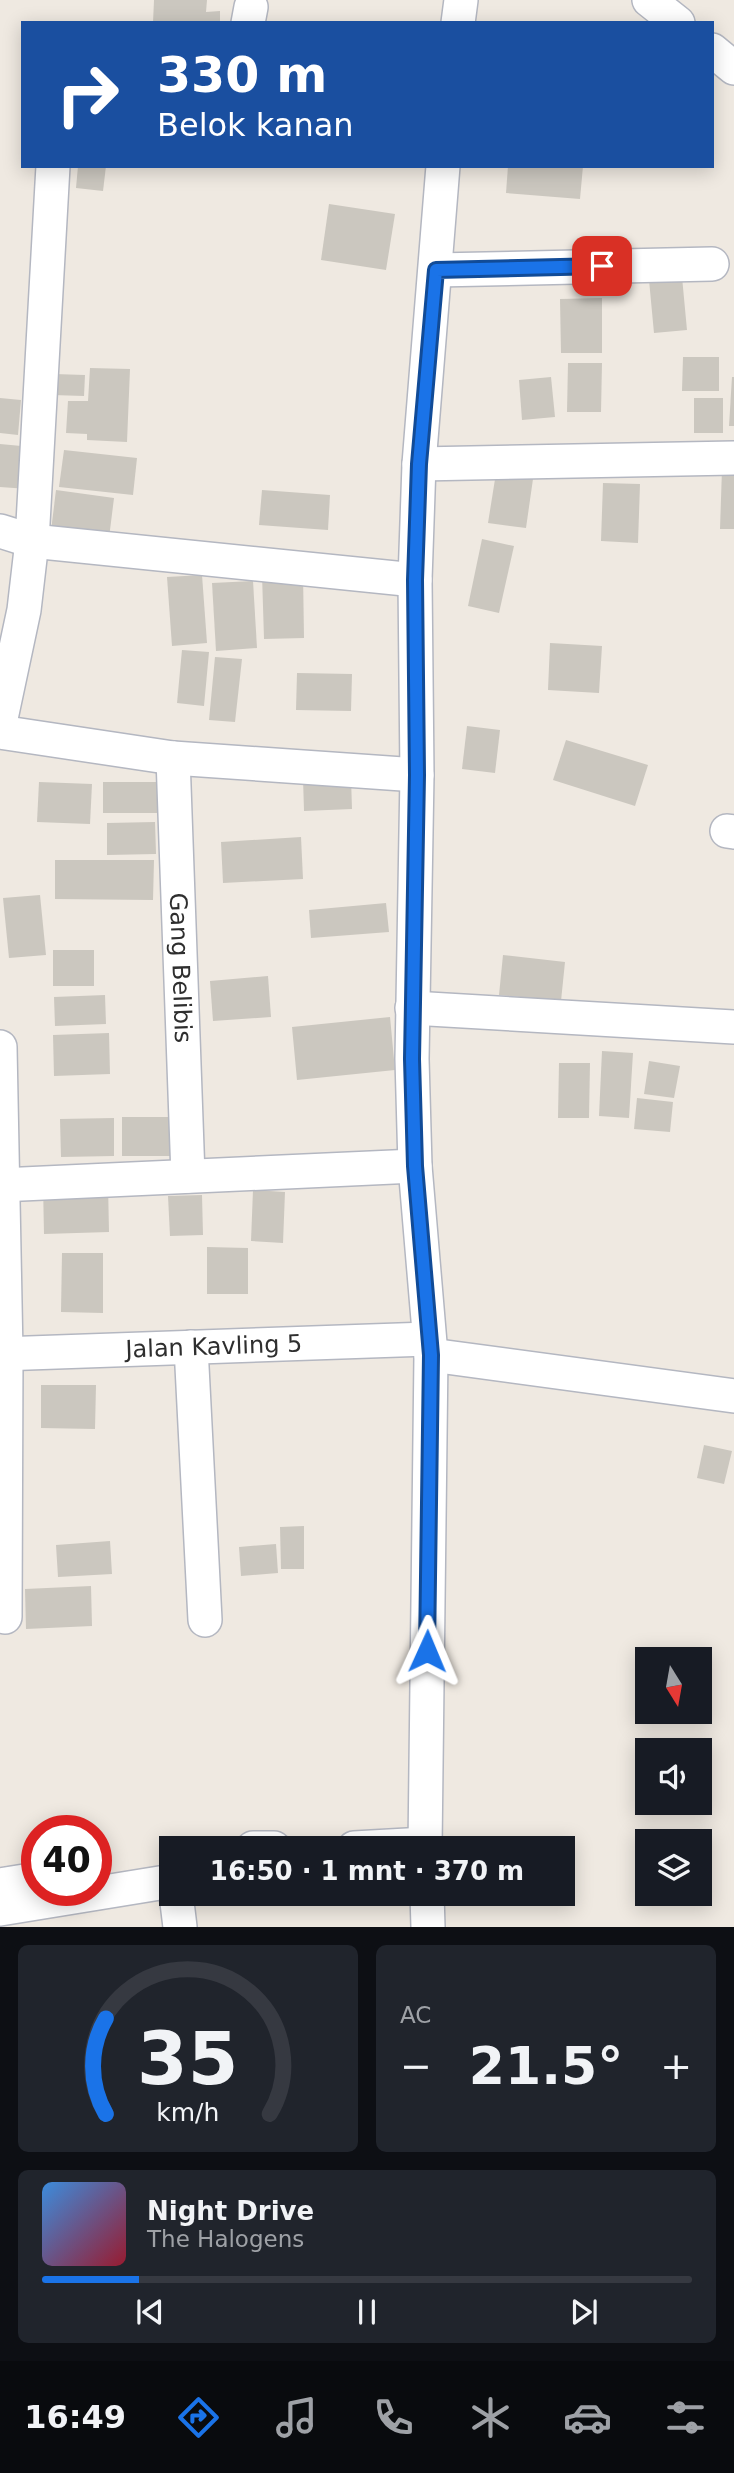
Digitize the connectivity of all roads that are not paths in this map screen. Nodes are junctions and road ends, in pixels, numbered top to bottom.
1 (461, 0) edge
2 (649, 0) edge
3 (458, 21) edge
4 (675, 21) edge
5 (714, 52) edge
6 (734, 68) edge
7 (54, 168) edge
8 (443, 168) edge
9 (712, 264) dead end
10 (436, 270) junction
11 (734, 458) edge
12 (419, 464) junction
13 (0, 531) edge
14 (32, 541) junction
15 (415, 580) junction
16 (0, 723) edge
17 (0, 732) edge
18 (173, 758) junction
19 (417, 775) junction
20 (412, 1008) junction
21 (734, 1027) edge
22 (0, 1047) edge
23 (415, 1166) junction
24 (188, 1177) junction
25 (2, 1185) edge
26 (191, 1347) junction
27 (429, 1347) junction
28 (3, 1354) edge
29 (734, 1396) edge
30 (5, 1617) dead end
31 (205, 1619) dead end
32 (425, 1836) edge
33 (159, 1862) edge
34 (112, 1874) edge
35 (112, 1875) edge
36 (159, 1880) edge
37 (177, 1906) edge
38 (427, 1906) edge
39 (180, 1927) edge
40 (428, 1927) edge

1 - 3 street
2 - 4 street
5 - 6 street
7 - 14 street
8 - 10 street
9 - 10 street
10 - 12 street
11 - 12 street
12 - 15 street
13 - 14 street
14 - 15 street
14 - 16 street
15 - 19 street
17 - 18 street
18 - 19 street
18 - 24 street, Gang Belibis
19 - 20 street
20 - 21 street
20 - 23 street
22 - 25 street
23 - 24 street
23 - 27 street
24 - 25 street
25 - 28 street
26 - 27 street, Jalan Kavling 5
26 - 28 street, Jalan Kavling 5
26 - 31 street
27 - 29 street, Jalan Kavling 5
27 - 32 street
28 - 30 street
33 - 34 street
35 - 36 street
37 - 39 street
38 - 40 street

